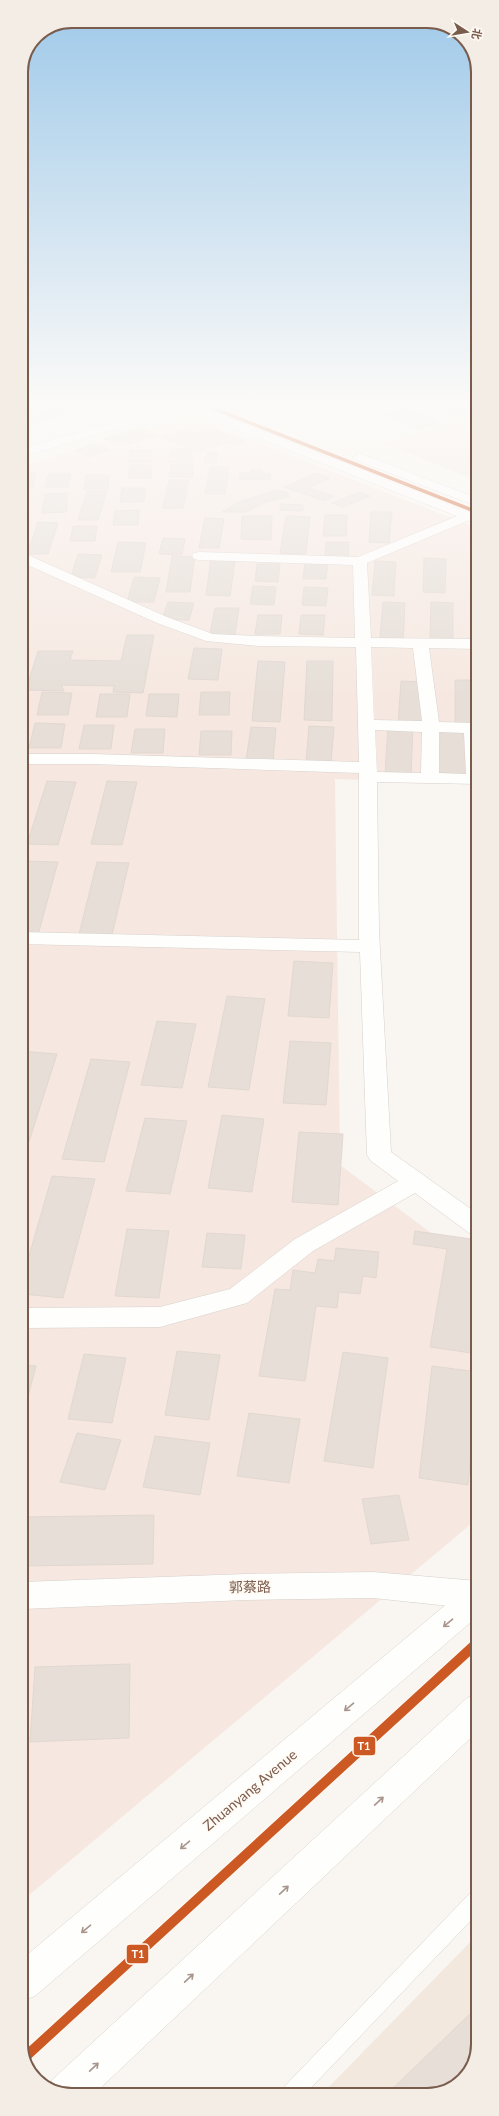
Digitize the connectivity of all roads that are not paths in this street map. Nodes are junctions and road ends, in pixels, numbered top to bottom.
1 (429, 501) edge
2 (471, 518) edge
3 (471, 518) edge
4 (199, 556) dead end
5 (28, 559) edge
6 (360, 561) junction
7 (364, 642) junction
8 (420, 642) junction
9 (471, 644) edge
10 (366, 725) junction
11 (431, 727) junction
12 (471, 728) edge
13 (28, 759) edge
14 (368, 772) junction
15 (430, 778) junction
16 (471, 779) edge
17 (28, 938) edge
18 (369, 946) junction
19 (416, 1182) junction
20 (471, 1221) edge
21 (28, 1318) edge
22 (471, 1595) edge
23 (28, 1596) edge
24 (471, 1602) edge
25 (471, 1716) edge
26 (471, 1906) edge
27 (28, 1978) edge
28 (72, 2088) edge
29 (297, 2088) edge

1 - 2 street
3 - 6 street
4 - 6 street
5 - 7 street
6 - 7 street
7 - 8 street
7 - 10 street
8 - 9 street
8 - 11 street
10 - 11 street
10 - 14 street
11 - 12 street
11 - 15 street
13 - 14 street
14 - 15 street
14 - 18 street
15 - 16 street
17 - 18 street
18 - 19 street
19 - 20 street
19 - 21 street
22 - 23 street, 郭蔡路
24 -> 27 street, Zhuanyang Avenue
28 -> 25 street
26 - 29 lane

